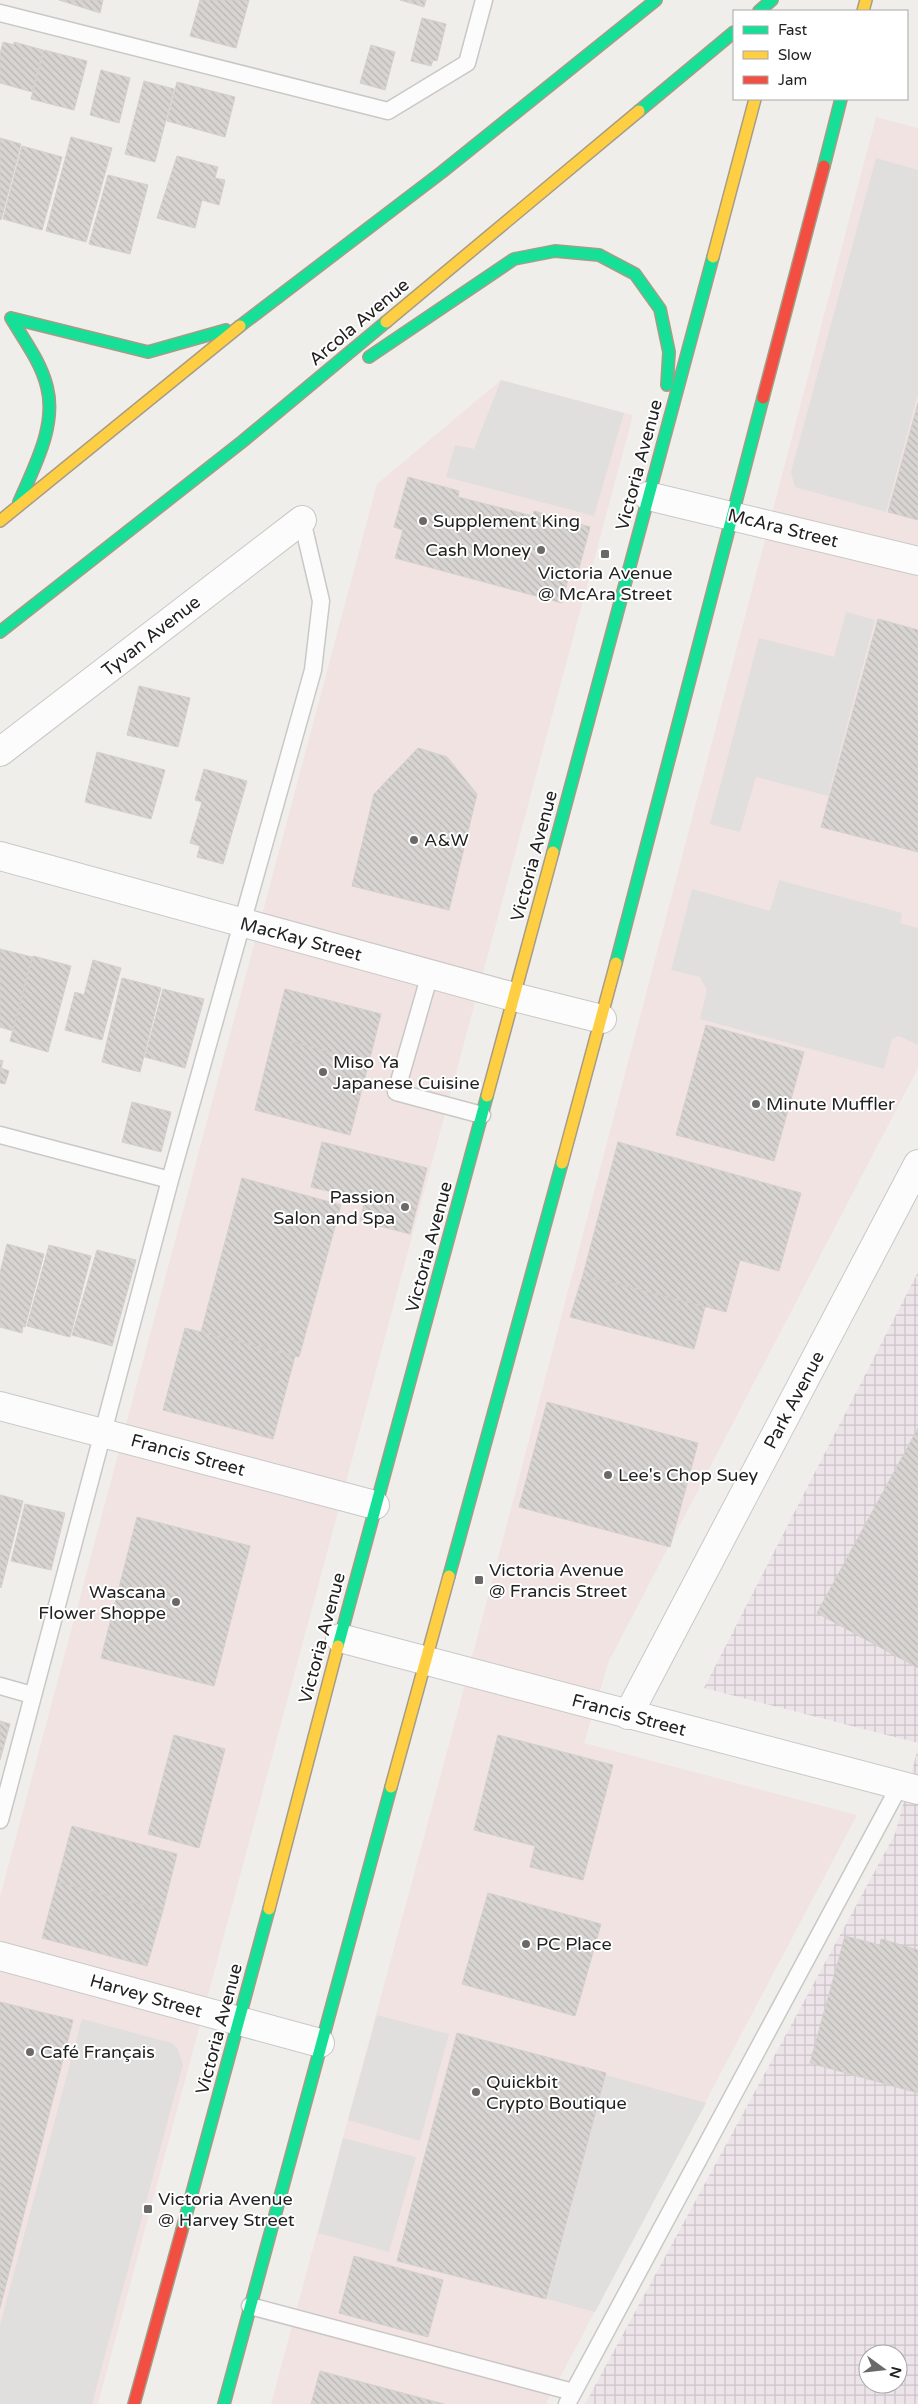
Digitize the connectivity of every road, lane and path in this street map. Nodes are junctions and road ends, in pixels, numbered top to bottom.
1 (484, 0) edge
2 (656, 0) edge
3 (772, 0) edge
4 (760, 10) edge
5 (0, 13) edge
6 (733, 33) edge
7 (755, 100) edge
8 (841, 100) edge
9 (5, 317) edge
10 (240, 326) junction
11 (358, 364) dead end
12 (342, 375) dead end
13 (664, 438) junction
14 (243, 441) junction
15 (648, 496) junction
16 (17, 507) junction
17 (733, 515) junction
18 (302, 520) joint
19 (0, 521) edge
20 (918, 561) edge
21 (0, 632) edge
22 (0, 752) edge
23 (0, 856) edge
24 (240, 922) junction
25 (430, 974) junction
26 (514, 997) junction
27 (602, 1019) junction
28 (482, 1115) junction
29 (0, 1135) edge
30 (918, 1164) edge
31 (170, 1180) junction
32 (0, 1406) edge
33 (102, 1432) junction
34 (375, 1505) junction
35 (340, 1638) junction
36 (425, 1661) junction
37 (0, 1686) edge
38 (32, 1695) junction
39 (628, 1715) junction
40 (909, 1787) edge
41 (0, 1820) edge
42 (0, 1956) edge
43 (239, 2022) junction
44 (320, 2043) junction
45 (250, 2306) junction
46 (570, 2398) edge
47 (134, 2404) edge
48 (224, 2404) edge

1 - 5 lane
2 - 10 main road
3 - 4 main road
6 - 14 main road, Arcola Avenue
7 - 13 main road, Victoria Avenue
8 - 17 main road
9 - 10 main road
9 - 16 main road
10 - 16 main road
11 - 13 main road
12 - 14 main road
13 - 15 main road, Victoria Avenue
14 - 21 main road, Arcola Avenue
15 - 17 street, McAra Street
15 - 26 main road, Victoria Avenue
16 - 19 main road
17 - 20 street, McAra Street
17 - 27 main road
18 - 22 street, Tyvan Avenue
18 - 24 lane
23 - 24 street, MacKay Street
24 - 25 street, MacKay Street
24 - 31 lane
25 - 26 street, MacKay Street
25 - 28 lane
26 - 27 street, MacKay Street
26 - 28 main road, Victoria Avenue
27 - 36 main road
28 - 34 main road, Victoria Avenue
29 - 31 lane
30 - 39 street, Park Avenue
31 - 33 lane
32 - 33 street, Francis Street
33 - 34 street, Francis Street
33 - 38 lane
34 - 35 main road, Victoria Avenue
35 - 36 street, Francis Street
35 - 43 main road, Victoria Avenue
36 - 39 street, Francis Street
36 - 44 main road
37 - 38 lane
38 - 41 lane
39 - 40 street, Francis Street
40 - 46 lane
42 - 43 street, Harvey Street
43 - 44 street, Harvey Street
43 - 47 main road, Victoria Avenue
44 - 45 main road
45 - 46 lane
45 - 48 main road

